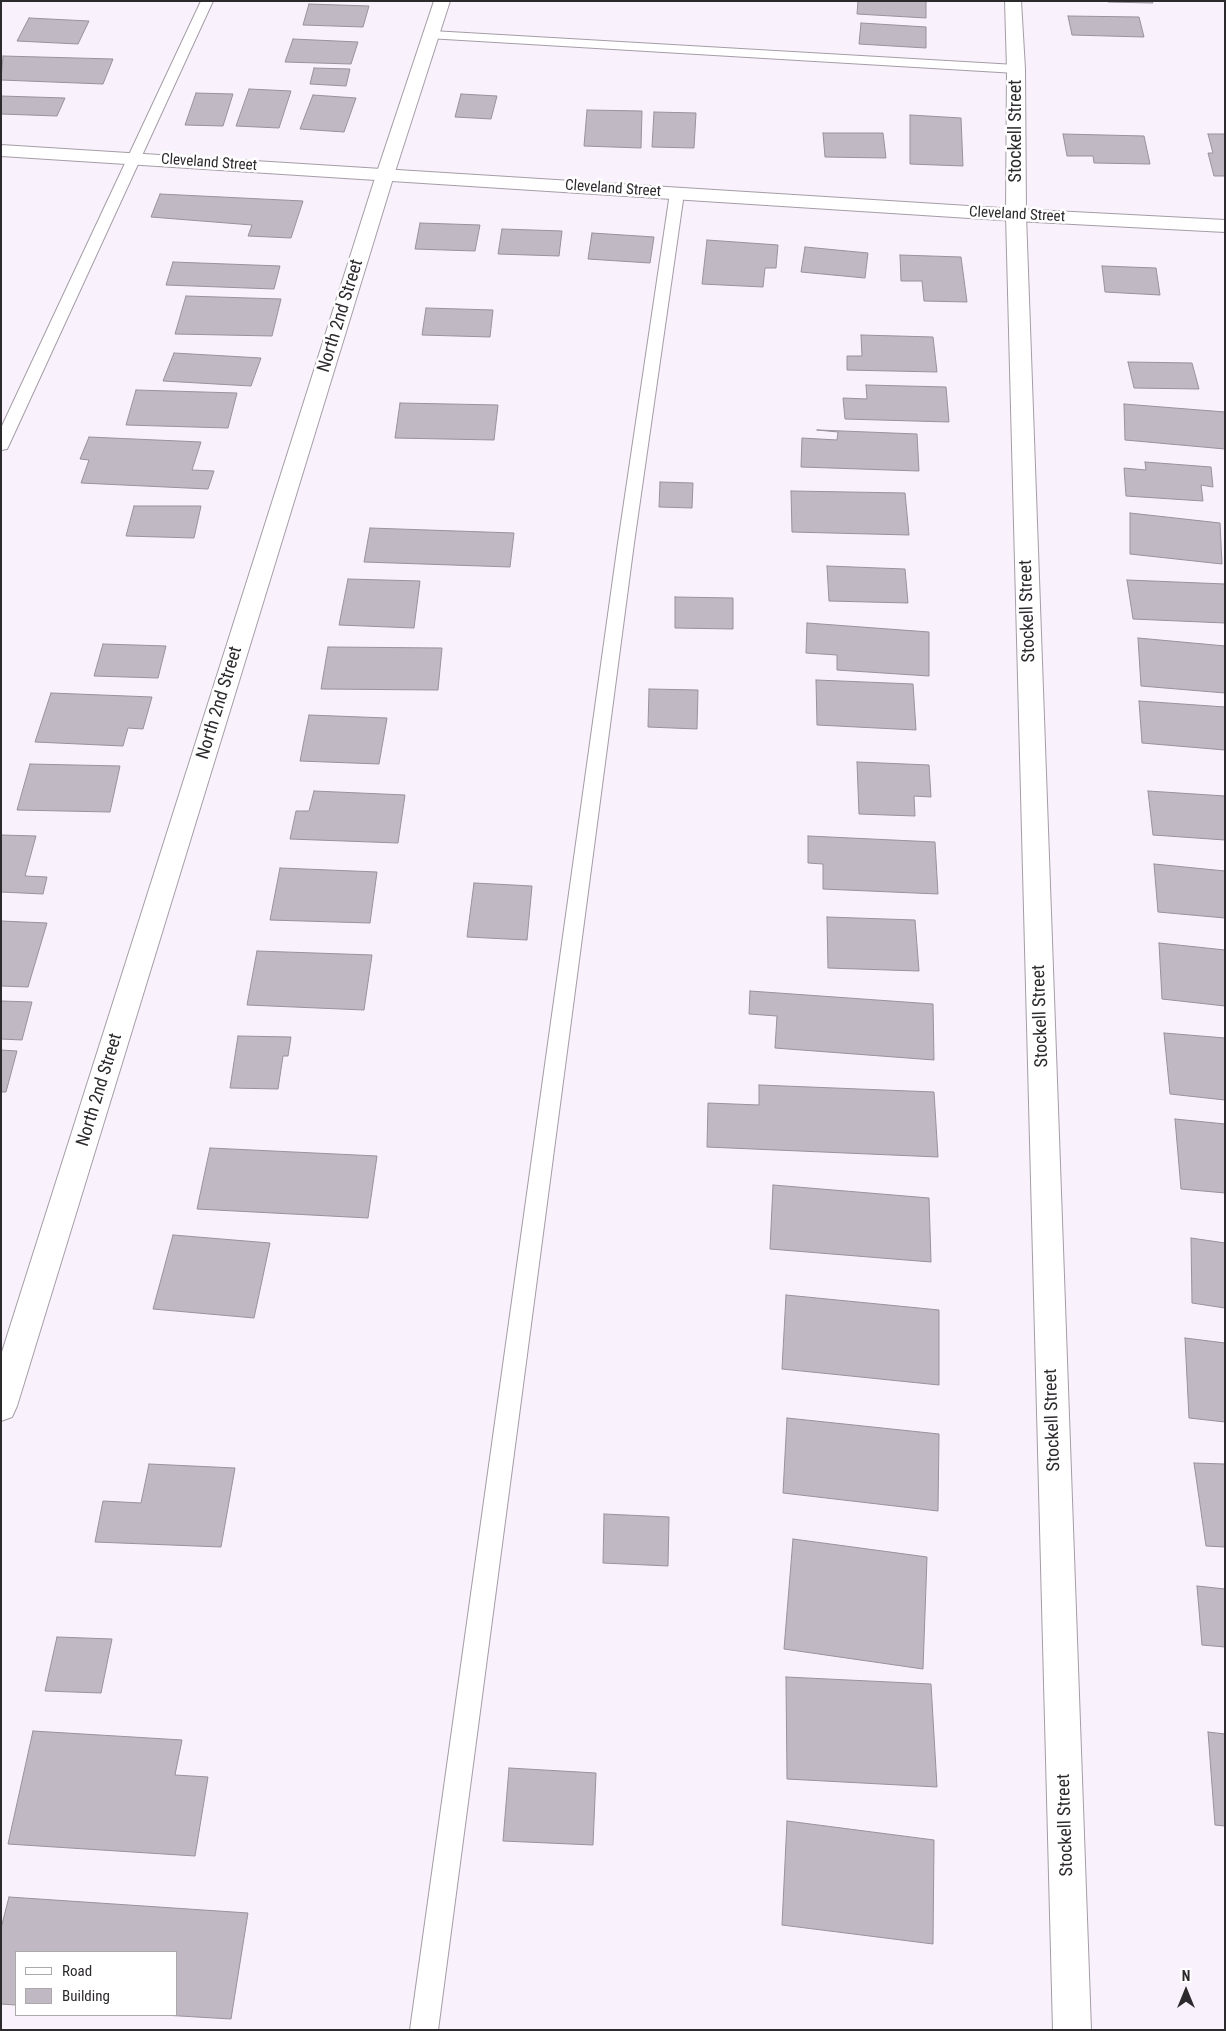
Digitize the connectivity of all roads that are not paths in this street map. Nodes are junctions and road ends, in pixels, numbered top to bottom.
1 (207, 1) edge
2 (442, 1) edge
3 (1013, 1) edge
4 (432, 35) junction
5 (1016, 69) junction
6 (1, 150) edge
7 (134, 158) junction
8 (385, 175) junction
9 (677, 193) junction
10 (1016, 215) junction
11 (1225, 226) edge
12 (1, 446) edge
13 (1, 1406) edge
14 (424, 2030) edge
15 (1072, 2030) edge

1 - 7 lane
2 - 4 street, North 2nd Street
3 - 5 street, Stockell Street
4 - 5 lane
4 - 8 street, North 2nd Street
5 - 10 street, Stockell Street
6 - 7 street, Cleveland Street
7 - 8 street, Cleveland Street
7 - 12 lane
8 - 9 street, Cleveland Street
8 - 13 street, North 2nd Street
9 - 10 street, Cleveland Street
9 - 14 lane
10 - 11 street, Cleveland Street
10 - 15 street, Stockell Street

